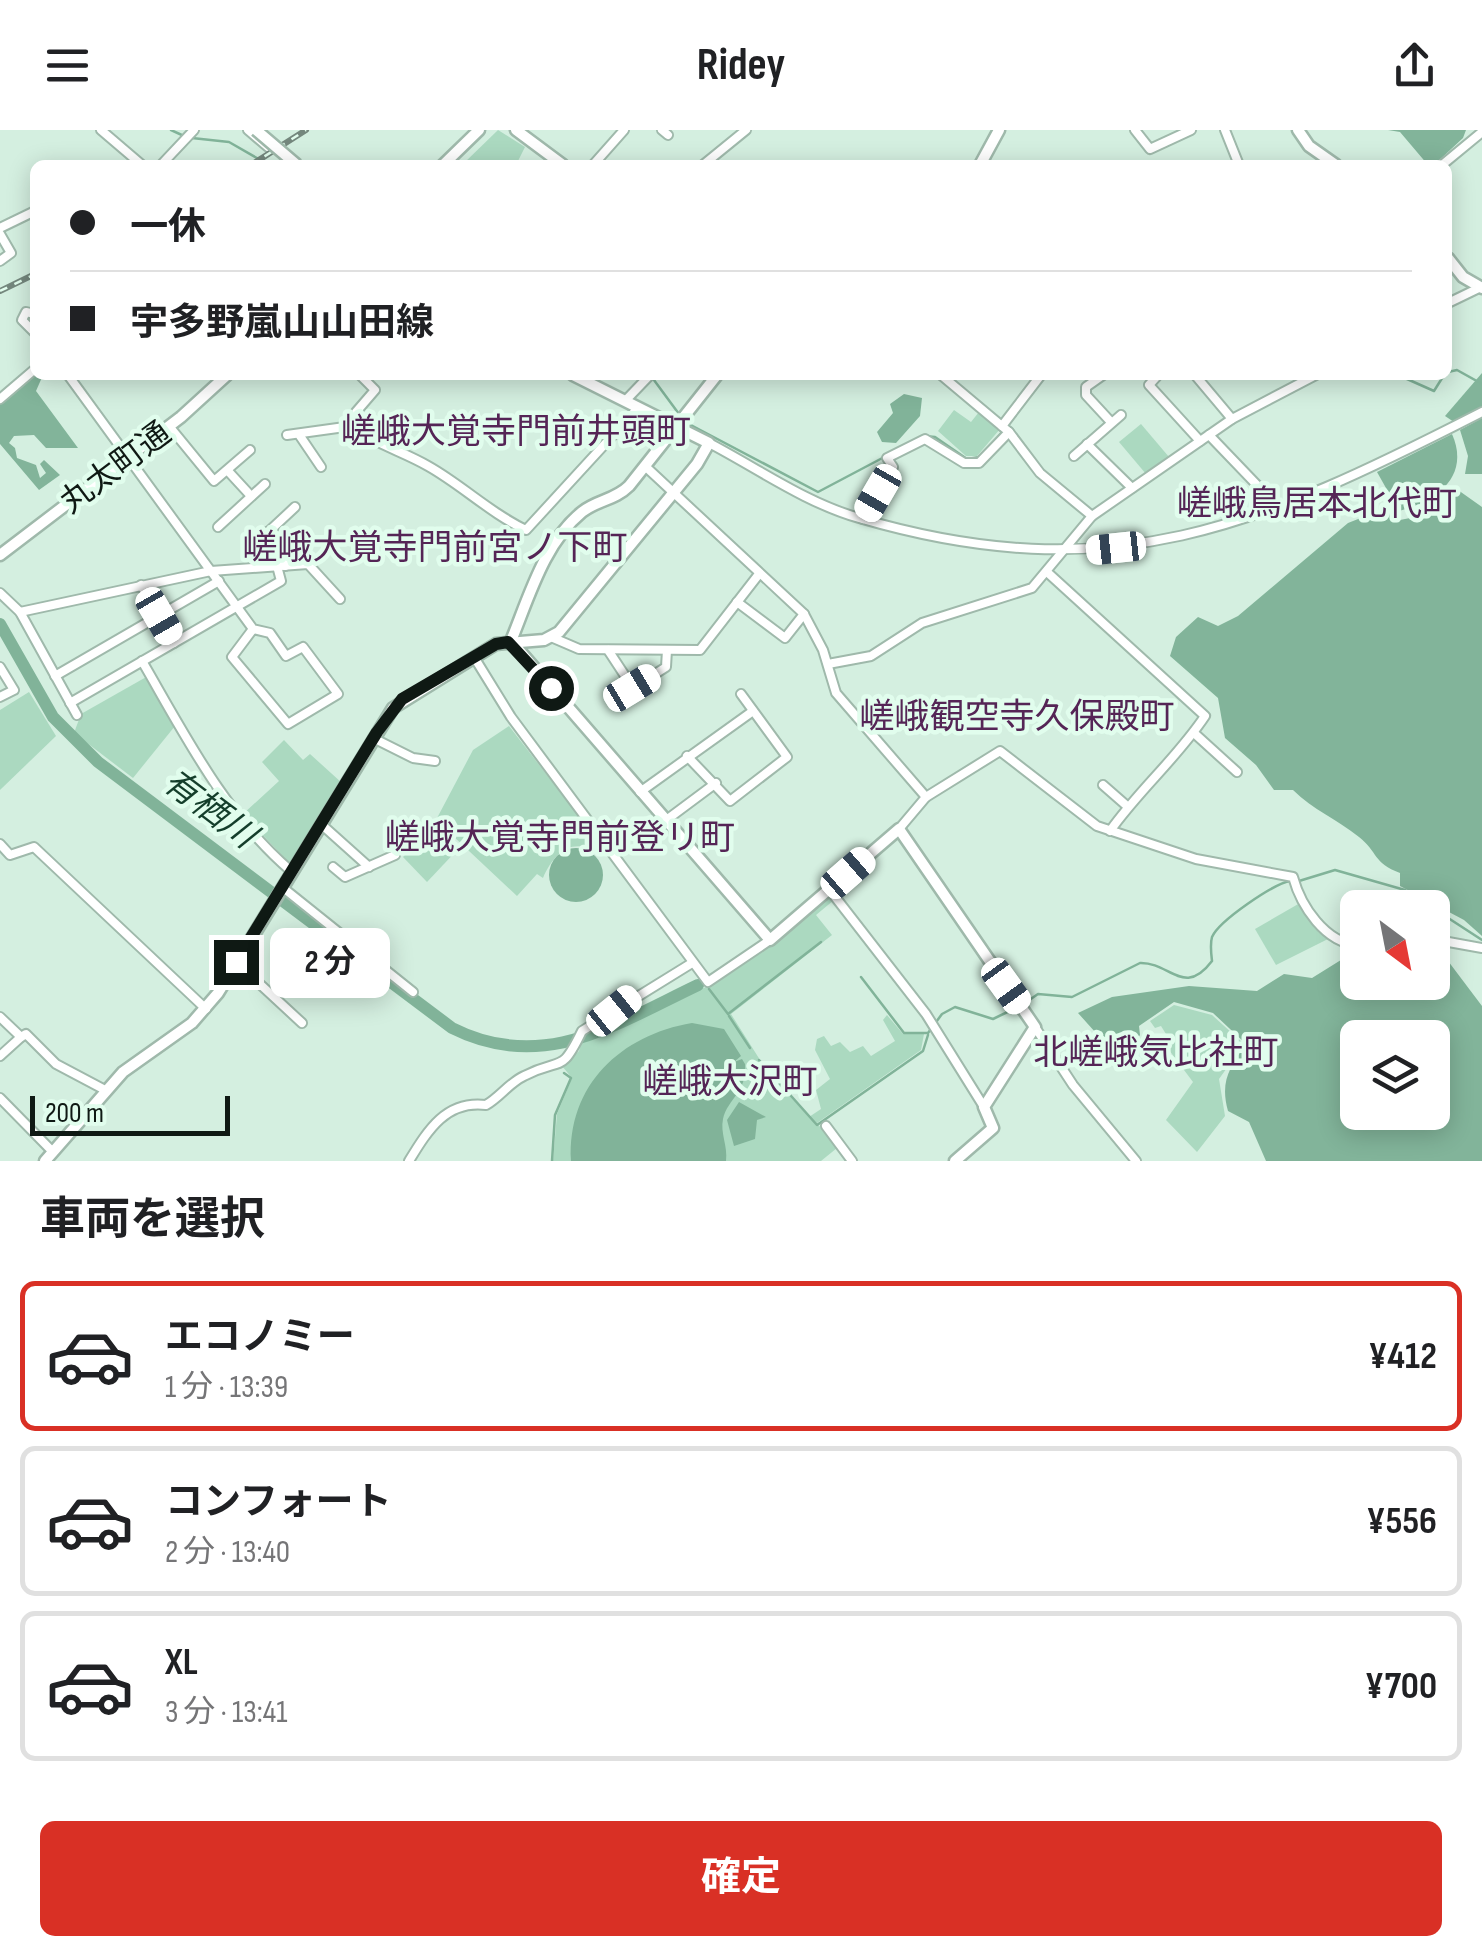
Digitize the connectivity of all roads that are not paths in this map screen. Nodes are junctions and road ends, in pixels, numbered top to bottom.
1 (102, 130) edge
2 (248, 130) edge
3 (479, 130) edge
4 (516, 130) edge
5 (624, 130) edge
6 (746, 130) edge
7 (1000, 130) edge
8 (1135, 130) edge
9 (1191, 130) edge
10 (1226, 130) edge
11 (1298, 130) edge
12 (1482, 132) edge
13 (259, 133) edge
14 (189, 135) edge
15 (136, 160) edge
16 (166, 160) edge
17 (291, 160) edge
18 (447, 160) edge
19 (556, 160) edge
20 (597, 160) edge
21 (709, 160) edge
22 (983, 160) edge
23 (1238, 160) edge
24 (1329, 160) edge
25 (1448, 160) edge
26 (30, 215) edge
27 (0, 237) edge
28 (0, 262) edge
29 (1452, 262) edge
30 (1481, 288) edge
31 (1452, 301) edge
32 (30, 372) edge
33 (72, 380) edge
34 (219, 380) edge
35 (365, 380) edge
36 (583, 380) edge
37 (647, 380) edge
38 (713, 380) edge
39 (947, 380) edge
40 (1038, 380) edge
41 (1096, 380) edge
42 (1153, 380) edge
43 (1199, 380) edge
44 (1307, 380) edge
45 (0, 399) edge
46 (625, 401) junction
47 (638, 408) junction
48 (1482, 412) edge
49 (1121, 415) dead end
50 (1232, 420) junction
51 (679, 421) junction
52 (1110, 421) junction
53 (169, 426) junction
54 (352, 426) junction
55 (1006, 428) junction
56 (287, 435) dead end
57 (1209, 435) junction
58 (300, 436) junction
59 (1200, 441) junction
60 (709, 443) junction
61 (1087, 444) junction
62 (250, 450) dead end
63 (127, 456) junction
64 (1074, 456) dead end
65 (321, 466) dead end
66 (646, 468) junction
67 (228, 470) junction
68 (265, 484) dead end
69 (1132, 488) junction
70 (674, 493) junction
71 (251, 496) junction
72 (295, 507) dead end
73 (1280, 508) junction
74 (1092, 516) junction
75 (863, 519) junction
76 (218, 527) dead end
77 (268, 532) junction
78 (250, 548) dead end
79 (1063, 550) junction
80 (0, 555) edge
81 (281, 566) junction
82 (211, 571) junction
83 (1047, 572) junction
84 (759, 574) junction
85 (218, 581) junction
86 (141, 585) junction
87 (0, 594) edge
88 (340, 598) dead end
89 (737, 602) junction
90 (237, 606) junction
91 (20, 612) junction
92 (804, 614) junction
93 (159, 616) junction
94 (253, 629) junction
95 (551, 637) junction
96 (174, 642) junction
97 (511, 642) junction
98 (608, 650) junction
99 (667, 650) junction
100 (474, 657) junction
101 (142, 661) junction
102 (828, 664) junction
103 (0, 667) edge
104 (55, 676) junction
105 (741, 694) dead end
106 (0, 697) edge
107 (70, 703) junction
108 (753, 711) junction
109 (77, 714) dead end
110 (1194, 733) junction
111 (373, 738) junction
112 (688, 756) junction
113 (435, 761) dead end
114 (1236, 772) dead end
115 (716, 784) junction
116 (1104, 785) dead end
117 (640, 792) junction
118 (926, 797) junction
119 (1128, 806) junction
120 (665, 821) junction
121 (321, 824) junction
122 (898, 829) junction
123 (1110, 830) junction
124 (0, 844) edge
125 (395, 855) dead end
126 (333, 867) dead end
127 (369, 867) junction
128 (291, 871) junction
129 (829, 889) junction
130 (278, 893) junction
131 (770, 940) junction
132 (1340, 942) edge
133 (1450, 943) edge
134 (1482, 948) edge
135 (236, 962) junction
136 (692, 963) junction
137 (413, 992) dead end
138 (206, 1009) junction
139 (0, 1015) edge
140 (302, 1023) dead end
141 (1035, 1027) junction
142 (21, 1037) junction
143 (0, 1056) edge
144 (107, 1090) junction
145 (0, 1098) edge
146 (984, 1106) junction
147 (826, 1126) dead end
148 (49, 1157) edge
149 (409, 1161) edge
150 (852, 1161) edge
151 (955, 1161) edge
152 (1136, 1161) edge

1 - 15 street
2 - 13 street
3 - 18 main road
4 - 19 main road
5 - 20 street
6 - 21 street
7 - 22 main road
8 - 9 street
10 - 23 street
11 - 24 main road
12 - 25 street
13 - 17 main road, bridge
14 - 16 street
26 - 27 street
27 - 28 street
29 - 30 main road
30 - 31 street
32 - 45 street
33 - 63 street
34 - 53 main road, 丸太町通
35 - 54 street
36 - 46 main road
37 - 46 street
38 - 51 main road
39 - 55 street
40 - 55 street
41 - 52 street
42 - 59 street
43 - 50 street
44 - 50 street
46 - 47 main road
47 - 51 main road
47 - 54 street
48 - 73 street
49 - 52 street
50 - 57 street
51 - 60 main road
51 - 66 main road
52 - 61 street
53 - 63 main road, 丸太町通
53 - 67 street
54 - 58 street
55 - 74 street
55 - 75 street
56 - 58 street
57 - 59 street
57 - 73 street
58 - 65 street
59 - 69 street
60 - 70 main road
60 - 75 street
61 - 64 street
61 - 69 street
62 - 67 street
63 - 80 main road, 丸太町通
63 - 82 street
66 - 70 street
66 - 97 main road
67 - 71 street
68 - 71 street
69 - 74 street
70 - 84 street
70 - 95 main road
71 - 76 street
72 - 77 street
73 - 79 street
74 - 79 street
75 - 79 street
77 - 78 street
77 - 81 street
79 - 83 street
81 - 82 street
81 - 88 street
81 - 90 street
82 - 85 street
82 - 86 street
83 - 102 street
83 - 110 street
84 - 89 street
84 - 92 street
85 - 90 street
85 - 93 street
86 - 91 street
86 - 93 street
87 - 91 street
89 - 92 street
89 - 99 street
90 - 94 street
90 - 96 street
91 - 104 street
92 - 102 street
93 - 96 street
93 - 104 street
94 - 94 street
95 - 97 main road
95 - 98 street
96 - 101 street
97 - 100 main road
97 - 117 main road
98 - 99 street
98 - 99 street
100 - 111 main road
100 - 136 street
101 - 107 street
101 - 128 street
102 - 118 street
103 - 106 street
104 - 107 street
105 - 108 street
107 - 109 street
108 - 112 street
108 - 115 street
110 - 114 street
110 - 119 street
111 - 113 street
111 - 121 main road
112 - 115 street
112 - 117 street
115 - 120 street
116 - 119 street
117 - 120 main road
118 - 122 street
118 - 123 street
119 - 123 street
120 - 131 main road
121 - 127 street
121 - 128 main road
122 - 129 main road
122 - 141 main road
123 - 132 street
124 - 138 street
125 - 127 street
126 - 127 street
128 - 130 main road
129 - 131 main road
129 - 146 street
130 - 135 main road
130 - 137 street
131 - 136 street
133 - 134 street
135 - 138 main road
135 - 140 street
136 - 149 street
138 - 144 main road
139 - 142 street
141 - 146 main road
141 - 152 street
142 - 143 street
142 - 144 street
144 - 148 main road
145 - 148 street
146 - 151 main road
147 - 150 street

